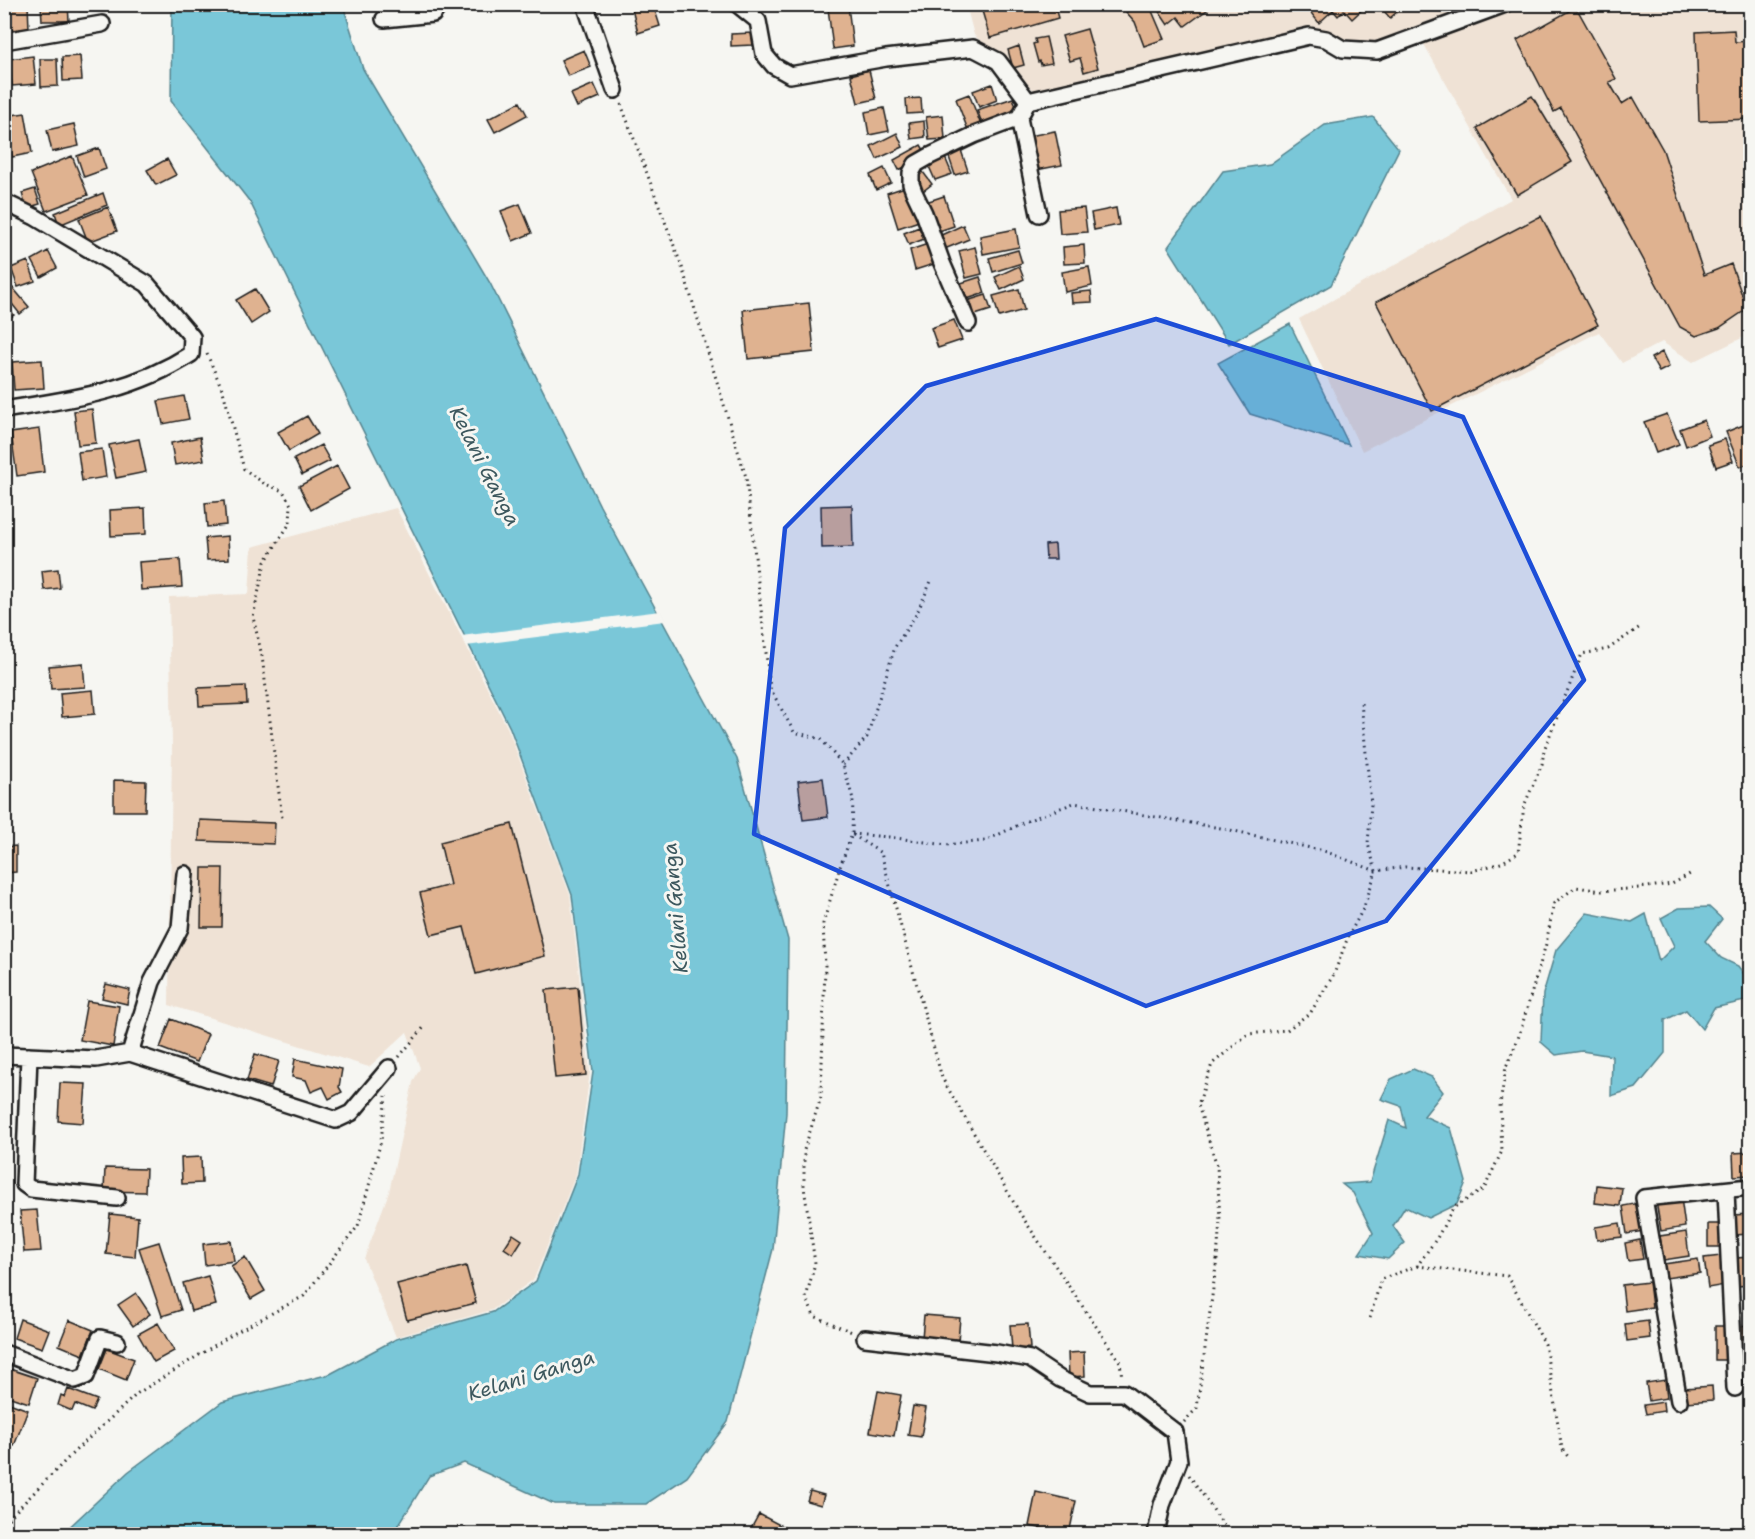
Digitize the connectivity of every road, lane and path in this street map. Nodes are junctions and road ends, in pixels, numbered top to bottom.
1 (440, 4) edge
2 (737, 4) edge
3 (1505, 4) edge
4 (587, 5) edge
5 (384, 19) dead end
6 (102, 24) dead end
7 (4, 41) edge
8 (615, 90) joint
9 (1028, 101) junction
10 (1019, 118) junction
11 (4, 202) edge
12 (1039, 214) dead end
13 (968, 323) dead end
14 (192, 337) junction
15 (4, 410) edge
16 (932, 579) dead end
17 (1641, 627) dead end
18 (1361, 702) dead end
19 (843, 765) junction
20 (282, 818) dead end
21 (852, 834) junction
22 (1376, 871) junction
23 (185, 874) dead end
24 (1690, 874) dead end
25 (425, 1026) dead end
26 (130, 1053) junction
27 (4, 1055) edge
28 (29, 1056) junction
29 (389, 1068) junction
30 (1750, 1187) edge
31 (1726, 1191) junction
32 (117, 1197) dead end
33 (1417, 1266) junction
34 (1370, 1318) dead end
35 (864, 1338) joint
36 (117, 1342) dead end
37 (4, 1353) edge
38 (1735, 1388) dead end
39 (1124, 1393) junction
40 (1680, 1401) dead end
41 (1175, 1432) junction
42 (1570, 1459) dead end
43 (1179, 1461) junction
44 (4, 1523) edge
45 (1156, 1534) edge
46 (1230, 1534) edge

1 - 5 street
2 - 9 street
3 - 9 street
4 - 8 street
6 - 7 street
8 - 19 path
9 - 10 street
10 - 12 street
10 - 13 street
11 - 14 street
14 - 15 street
14 - 20 path
16 - 19 path
17 - 22 path
18 - 22 path
19 - 21 path
21 - 22 path
21 - 35 path
21 - 39 path
22 - 41 path
23 - 26 street
24 - 33 path
25 - 29 path
26 - 28 street
26 - 29 street
27 - 28 street
28 - 32 street
29 - 44 path
30 - 31 street
31 - 38 street
31 - 40 street
33 - 34 path
33 - 42 path
35 - 39 street
36 - 37 street
39 - 41 street
41 - 43 street
43 - 45 street
43 - 46 path

